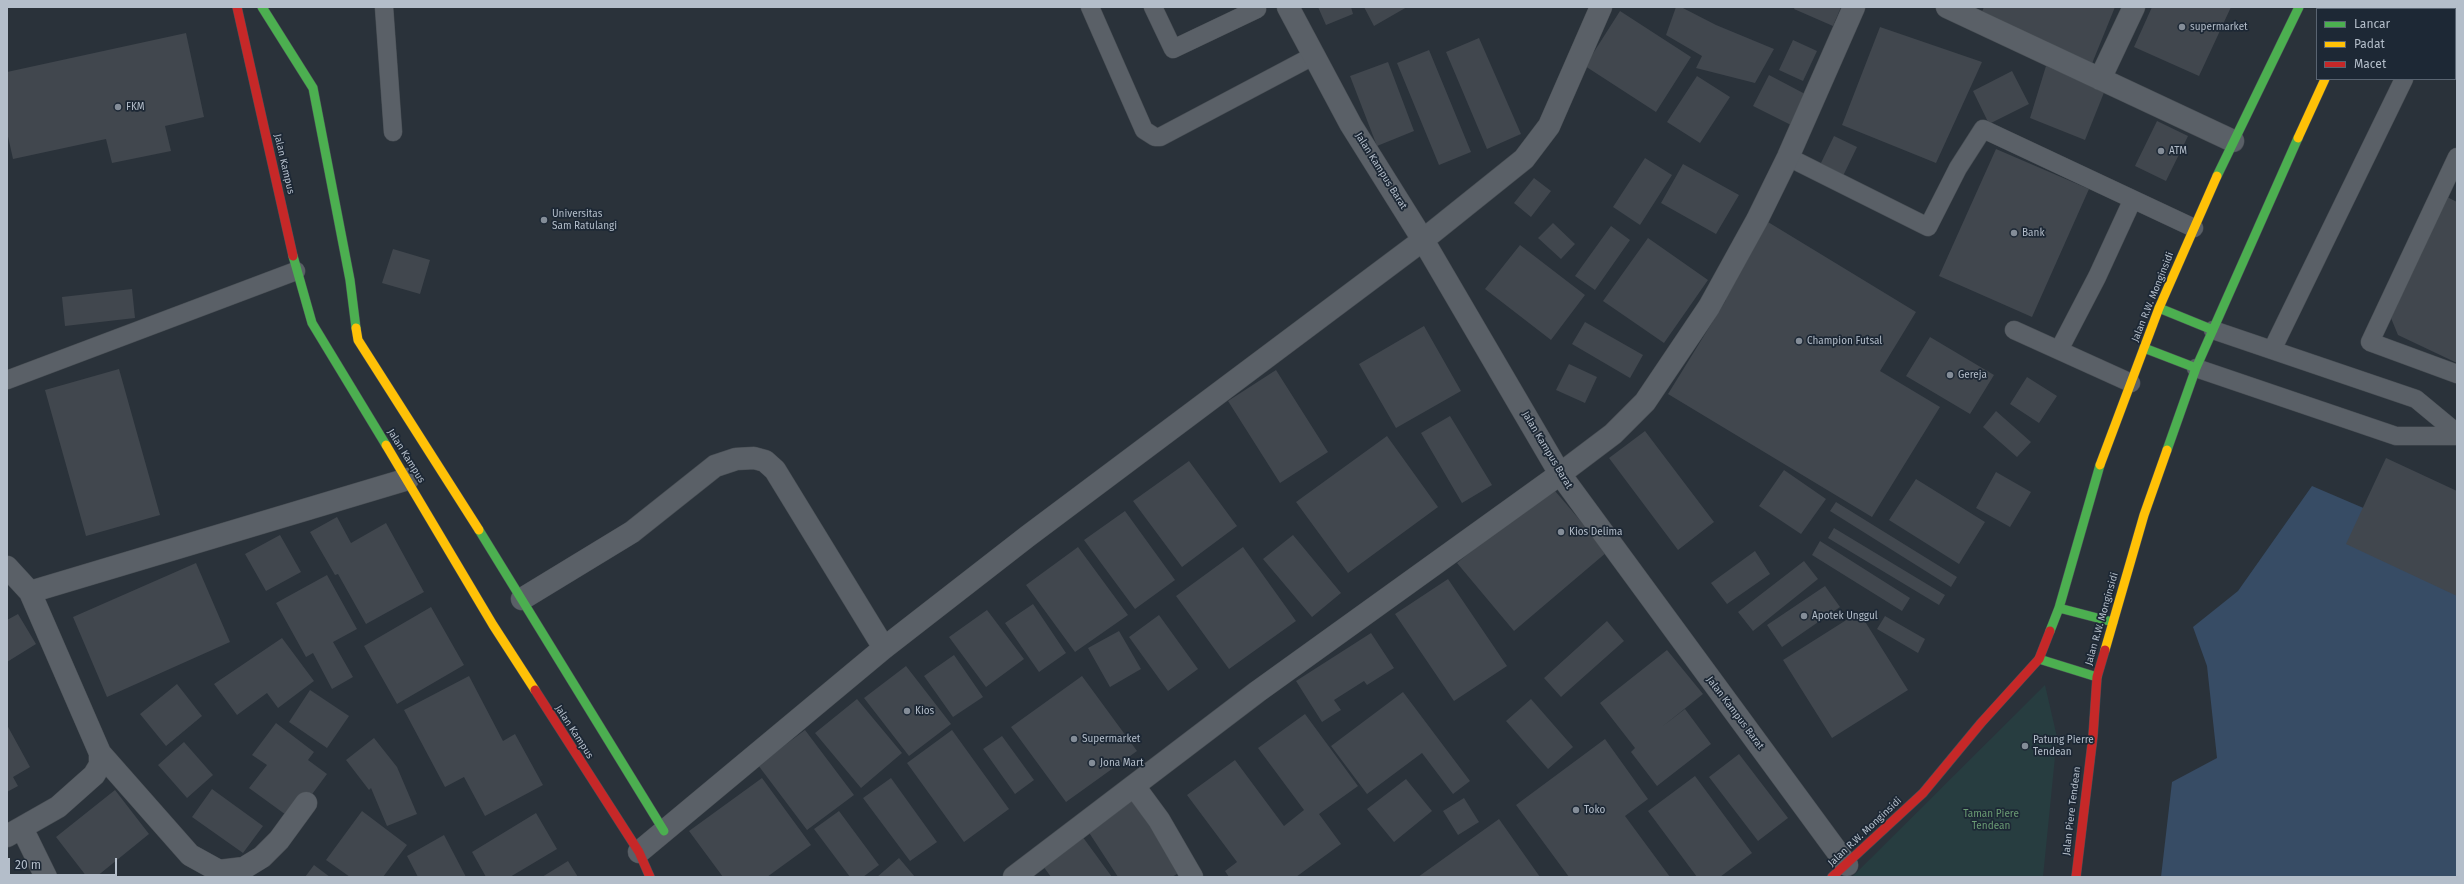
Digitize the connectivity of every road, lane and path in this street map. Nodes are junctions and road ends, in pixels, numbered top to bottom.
1 (237, 7) edge
2 (262, 7) edge
3 (384, 7) edge
4 (1090, 7) edge
5 (1153, 7) edge
6 (1256, 7) edge
7 (1288, 7) edge
8 (1601, 7) edge
9 (1854, 7) edge
10 (1947, 7) edge
11 (2134, 7) edge
12 (2299, 7) edge
13 (1313, 56) junction
14 (2100, 79) junction
15 (2325, 80) edge
16 (2404, 80) edge
17 (393, 132) dead end
18 (2234, 141) junction
19 (1788, 157) junction
20 (2457, 157) edge
21 (2132, 201) junction
22 (2194, 228) junction
23 (1423, 240) junction
24 (296, 270) junction
25 (2159, 308) junction
26 (2014, 330) dead end
27 (2213, 330) junction
28 (2144, 348) junction
29 (2059, 350) junction
30 (2272, 350) junction
31 (2196, 368) junction
32 (2457, 374) edge
33 (7, 380) edge
34 (2131, 382) junction
35 (2457, 435) edge
36 (1560, 474) junction
37 (408, 479) junction
38 (7, 567) edge
39 (30, 592) junction
40 (522, 599) junction
41 (2059, 608) junction
42 (2113, 622) junction
43 (884, 648) junction
44 (2039, 659) junction
45 (2097, 677) junction
46 (100, 753) junction
47 (1134, 786) junction
48 (306, 803) dead end
49 (664, 831) junction
50 (14, 832) edge
51 (639, 852) junction
52 (1839, 871) edge
53 (46, 877) edge
54 (650, 877) edge
55 (1014, 877) edge
56 (1192, 877) edge
57 (2076, 877) edge

1 - 24 main road, Jalan Kampus
2 - 40 main road
3 - 17 lane
4 - 13 lane
5 - 6 lane
7 - 13 street, Jalan Kampus Barat
8 - 23 street
9 - 19 street
10 - 14 street
11 - 14 street
12 - 18 main road, Jalan R.W. Monginsidi
13 - 23 street, Jalan Kampus Barat
14 - 18 street
15 - 27 main road, Jalan R.W. Monginsidi
16 - 30 lane
18 - 22 main road, Jalan R.W. Monginsidi
19 - 21 lane
19 - 36 street
20 - 32 lane
21 - 22 lane
21 - 29 lane
22 - 25 main road, Jalan R.W. Monginsidi
23 - 36 street, Jalan Kampus Barat
23 - 43 street
24 - 33 lane
24 - 37 main road, Jalan Kampus
25 - 27 main road
25 - 28 main road, Jalan R.W. Monginsidi
26 - 29 lane
27 - 30 lane
27 - 31 main road, Jalan R.W. Monginsidi
28 - 31 main road
28 - 34 main road, Jalan R.W. Monginsidi
29 - 34 lane
30 - 35 lane
31 - 35 lane
31 - 42 main road, Jalan R.W. Monginsidi
34 - 41 main road, Jalan R.W. Monginsidi
36 - 47 street
36 - 52 street, Jalan Kampus Barat
37 - 39 street
37 - 51 main road, Jalan Kampus
38 - 39 street
39 - 46 street
40 - 43 street
40 - 49 main road
41 - 42 main road
41 - 44 main road, Jalan R.W. Monginsidi
42 - 45 main road, Jalan R.W. Monginsidi
43 - 49 street
44 - 45 main road
44 - 52 main road, Jalan R.W. Monginsidi
45 - 57 main road, Jalan Piere Tendean
46 - 48 street
46 - 50 street
47 - 55 street
47 - 56 street
49 - 51 street
50 - 53 street
51 - 54 main road, Jalan Kampus

